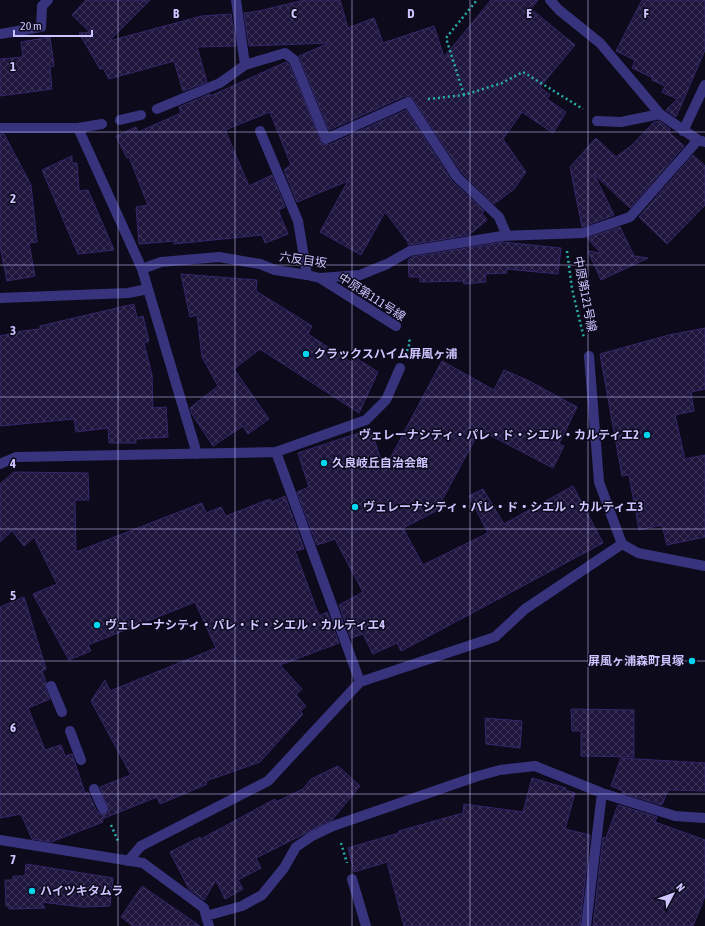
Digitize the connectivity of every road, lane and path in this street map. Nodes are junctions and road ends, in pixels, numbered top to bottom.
1 (48, 0) edge
2 (236, 0) edge
3 (477, 0) edge
4 (554, 2) edge
5 (0, 34) edge
6 (245, 65) junction
7 (705, 85) edge
8 (464, 94) junction
9 (432, 98) dead end
10 (156, 109) dead end
11 (660, 114) junction
12 (141, 115) dead end
13 (120, 120) dead end
14 (599, 121) joint
15 (102, 124) dead end
16 (0, 128) edge
17 (78, 128) junction
18 (260, 131) dead end
19 (683, 131) junction
20 (701, 141) edge
21 (565, 235) junction
22 (507, 236) junction
23 (142, 269) junction
24 (307, 274) junction
25 (320, 278) junction
26 (148, 288) junction
27 (0, 298) edge
28 (396, 326) joint
29 (589, 356) joint
30 (400, 368) joint
31 (276, 452) junction
32 (197, 454) junction
33 (0, 464) edge
34 (622, 544) junction
35 (705, 566) edge
36 (360, 682) junction
37 (51, 686) dead end
38 (62, 712) dead end
39 (70, 731) dead end
40 (81, 760) dead end
41 (94, 789) dead end
42 (602, 793) junction
43 (103, 809) joint
44 (705, 818) edge
45 (339, 836) dead end
46 (0, 840) edge
47 (128, 861) junction
48 (352, 879) joint
49 (206, 916) junction
50 (209, 926) edge
51 (366, 926) edge
52 (586, 926) edge

1 - 5 street
2 - 6 street
3 - 8 path
4 - 11 street
6 - 10 street
6 - 22 street
7 - 19 street
8 - 9 path
8 - 14 path
11 - 14 street
11 - 19 street
12 - 13 street
15 - 17 street
16 - 17 street
17 - 23 street
18 - 24 street
19 - 20 street
20 - 21 street
21 - 22 street
21 - 29 path, 中原第121号線
22 - 25 street, 六反目坂
23 - 24 street, 六反目坂
23 - 26 street
24 - 25 street, 六反目坂
25 - 28 street, 中原第111号線
26 - 27 street
26 - 32 street
28 - 30 path, 中原第111号線
29 - 34 street
30 - 31 street
31 - 32 street
31 - 36 street
32 - 33 street
34 - 35 street
34 - 36 street
36 - 47 street
37 - 38 street
39 - 40 street
41 - 43 street
42 - 44 street
42 - 49 street
42 - 52 street
43 - 47 path
45 - 48 path
46 - 47 street
47 - 49 street
48 - 51 street
49 - 50 street

